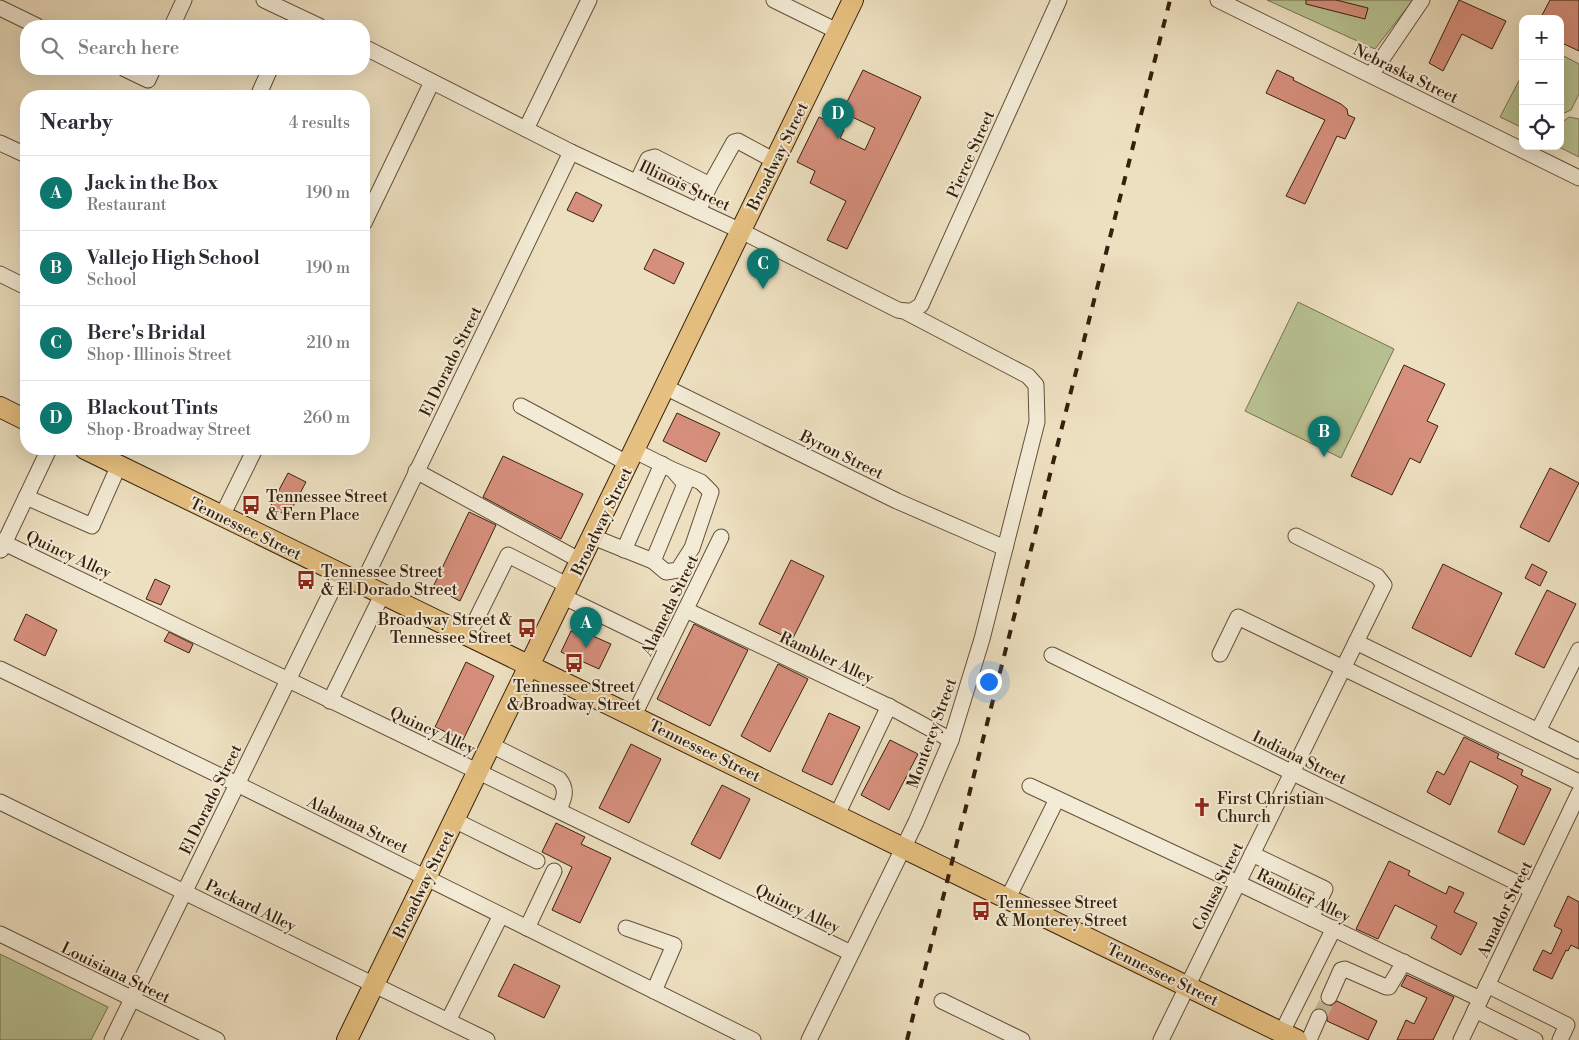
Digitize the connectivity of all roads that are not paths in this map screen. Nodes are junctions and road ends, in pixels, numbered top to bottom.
1 (184, 0) edge
2 (265, 0) edge
3 (589, 0) edge
4 (774, 0) edge
5 (853, 0) edge
6 (1059, 0) edge
7 (1218, 0) edge
8 (1422, 0) edge
9 (0, 8) edge
10 (25, 20) edge
11 (175, 20) edge
12 (290, 20) edge
13 (838, 31) junction
14 (370, 50) edge
15 (137, 75) edge
16 (150, 75) edge
17 (267, 75) edge
18 (1371, 75) junction
19 (432, 82) junction
20 (261, 90) edge
21 (526, 129) junction
22 (0, 142) edge
23 (20, 152) edge
24 (571, 152) junction
25 (775, 161) junction
26 (1579, 178) edge
27 (637, 182) junction
28 (710, 184) junction
29 (370, 211) edge
30 (698, 211) junction
31 (741, 231) junction
32 (0, 274) edge
33 (20, 284) edge
34 (904, 311) junction
35 (666, 387) junction
36 (521, 406) dead end
37 (0, 407) edge
38 (20, 417) edge
39 (1037, 420) joint
40 (46, 455) edge
41 (99, 455) edge
42 (252, 455) edge
43 (632, 458) junction
44 (119, 465) junction
45 (668, 467) junction
46 (416, 471) junction
47 (26, 498) junction
48 (222, 516) junction
49 (1296, 536) dead end
50 (593, 537) junction
51 (722, 537) dead end
52 (1, 545) edge
53 (1005, 548) junction
54 (624, 550) junction
55 (581, 561) junction
56 (653, 561) junction
57 (340, 574) junction
58 (362, 585) junction
59 (566, 591) junction
60 (382, 595) junction
61 (686, 610) junction
62 (468, 636) junction
63 (1356, 642) junction
64 (667, 647) junction
65 (1579, 650) edge
66 (1220, 654) dead end
67 (1052, 655) dead end
68 (530, 665) junction
69 (0, 668) edge
70 (1343, 669) junction
71 (288, 681) junction
72 (330, 701) junction
73 (889, 706) junction
74 (634, 715) junction
75 (1538, 731) junction
76 (951, 740) junction
77 (491, 746) junction
78 (1579, 752) edge
79 (478, 771) junction
80 (1292, 772) junction
81 (1579, 782) edge
82 (238, 784) junction
83 (1030, 786) dead end
84 (1579, 793) edge
85 (1056, 799) junction
86 (0, 802) edge
87 (559, 810) junction
88 (837, 815) junction
89 (454, 820) junction
90 (904, 847) junction
91 (1252, 854) junction
92 (536, 861) dead end
93 (554, 871) dead end
94 (426, 878) junction
95 (1238, 883) junction
96 (1532, 890) junction
97 (184, 892) junction
98 (1008, 898) junction
99 (501, 915) junction
100 (1311, 918) junction
101 (527, 928) junction
102 (626, 928) dead end
103 (1334, 928) junction
104 (0, 934) edge
105 (851, 953) junction
106 (1404, 962) junction
107 (374, 985) junction
108 (1487, 985) junction
109 (1187, 986) junction
110 (654, 991) junction
111 (1329, 997) tunnel mouth
112 (132, 999) junction
113 (942, 1001) dead end
114 (1478, 1005) junction
115 (1319, 1017) tunnel mouth
116 (448, 1021) junction
117 (1290, 1036) edge
118 (112, 1040) edge
119 (217, 1040) edge
120 (347, 1040) edge
121 (487, 1040) edge
122 (752, 1040) edge
123 (809, 1040) edge
124 (1022, 1040) edge
125 (1161, 1040) edge
126 (1309, 1040) edge
127 (1461, 1040) edge
128 (1535, 1040) edge
129 (1560, 1040) edge

1 - 11 street
2 - 12 street
3 - 21 street
4 - 13 street
5 - 13 main road, Broadway Street
6 - 34 street, Pierce Street
7 - 18 street, Nebraska Street
8 - 18 street
9 - 10 street
13 - 25 main road, Broadway Street
14 - 19 street, Illinois Street
15 - 16 street
17 - 20 street
18 - 26 street, Nebraska Street
19 - 21 street, Illinois Street
19 - 29 street
21 - 24 street, Illinois Street
22 - 23 street
24 - 27 street, Illinois Street
24 - 46 street, El Dorado Street
25 - 28 street
25 - 31 main road, Broadway Street
27 - 28 street
27 - 30 street, Illinois Street
28 - 30 street
30 - 31 street, Illinois Street
31 - 34 street, Illinois Street
31 - 35 main road, Broadway Street
32 - 33 street
34 - 39 street, Illinois Street
35 - 43 main road, Broadway Street
35 - 53 street, Byron Street
36 - 43 street
37 - 38 main road
39 - 53 street, Monterey Street
40 - 47 street
41 - 44 main road, Tennessee Street
42 - 48 street
43 - 45 street
43 - 50 main road, Broadway Street
44 - 47 street
44 - 48 main road, Tennessee Street
45 - 54 street
45 - 56 street
45 - 56 street
46 - 55 street
46 - 58 street, El Dorado Street
47 - 52 street
48 - 57 main road, Tennessee Street
49 - 63 street, Colusa Street
50 - 54 street
50 - 55 main road, Broadway Street
51 - 61 street, Alameda Street
52 - 71 street, Quincy Alley
53 - 76 street, Monterey Street
54 - 56 street
55 - 59 main road, Broadway Street
57 - 58 main road, Tennessee Street
57 - 71 street, El Dorado Street
58 - 60 main road, Tennessee Street
59 - 62 street
59 - 64 street
59 - 68 main road, Broadway Street
60 - 62 main road, Tennessee Street
60 - 72 street
61 - 64 street, Alameda Street
61 - 73 street, Rambler Alley
62 - 68 main road, Tennessee Street
63 - 70 street, Colusa Street
63 - 75 street
64 - 74 street, Alameda Street
65 - 75 street
66 - 70 street
67 - 80 street, Indiana Street
68 - 74 main road, Tennessee Street
68 - 77 main road, Broadway Street
69 - 82 street, Alabama Street
70 - 80 street, Colusa Street
70 - 81 street
71 - 72 street, Quincy Alley
71 - 82 street, El Dorado Street
72 - 79 street, Quincy Alley
73 - 76 street, Rambler Alley
73 - 88 street
74 - 88 main road, Tennessee Street
75 - 78 street
76 - 90 street, Monterey Street
77 - 79 main road, Broadway Street
77 - 87 street
79 - 87 street, Quincy Alley
79 - 89 main road, Broadway Street
80 - 91 street, Colusa Street
80 - 96 street, Indiana Street
82 - 94 street, Alabama Street
82 - 97 street, El Dorado Street
83 - 85 street, Rambler Alley
84 - 96 street, Amador Street
85 - 95 street, Rambler Alley
85 - 98 street
86 - 97 street, Packard Alley
87 - 105 street, Quincy Alley
88 - 90 main road, Tennessee Street
89 - 92 street
89 - 94 main road, Broadway Street
90 - 98 main road, Tennessee Street
90 - 105 street, Monterey Street
91 - 95 street, Colusa Street
91 - 100 street
93 - 101 street
94 - 99 street, Alabama Street
94 - 107 main road, Broadway Street
95 - 100 street, Rambler Alley
95 - 109 street, Colusa Street
96 - 108 street, Amador Street
97 - 107 street, Packard Alley
97 - 112 street, El Dorado Street
98 - 109 main road, Tennessee Street
99 - 101 street, Alabama Street
99 - 116 street
100 - 103 street, Rambler Alley
101 - 110 street, Alabama Street
102 - 110 street
103 - 106 street, Rambler Alley
103 - 117 street
104 - 112 street, Louisiana Street
105 - 123 street, Monterey Street
106 - 111 street
106 - 114 street, Rambler Alley
107 - 116 street, Packard Alley
107 - 120 main road, Broadway Street
108 - 114 street, Amador Street
108 - 129 street
109 - 117 main road, Tennessee Street
109 - 125 street, Colusa Street
110 - 122 street, Alabama Street
112 - 118 street, El Dorado Street
112 - 119 street, Louisiana Street
113 - 124 street
114 - 127 street, Amador Street
114 - 128 street, Rambler Alley
115 - 126 street
116 - 121 street, Packard Alley

